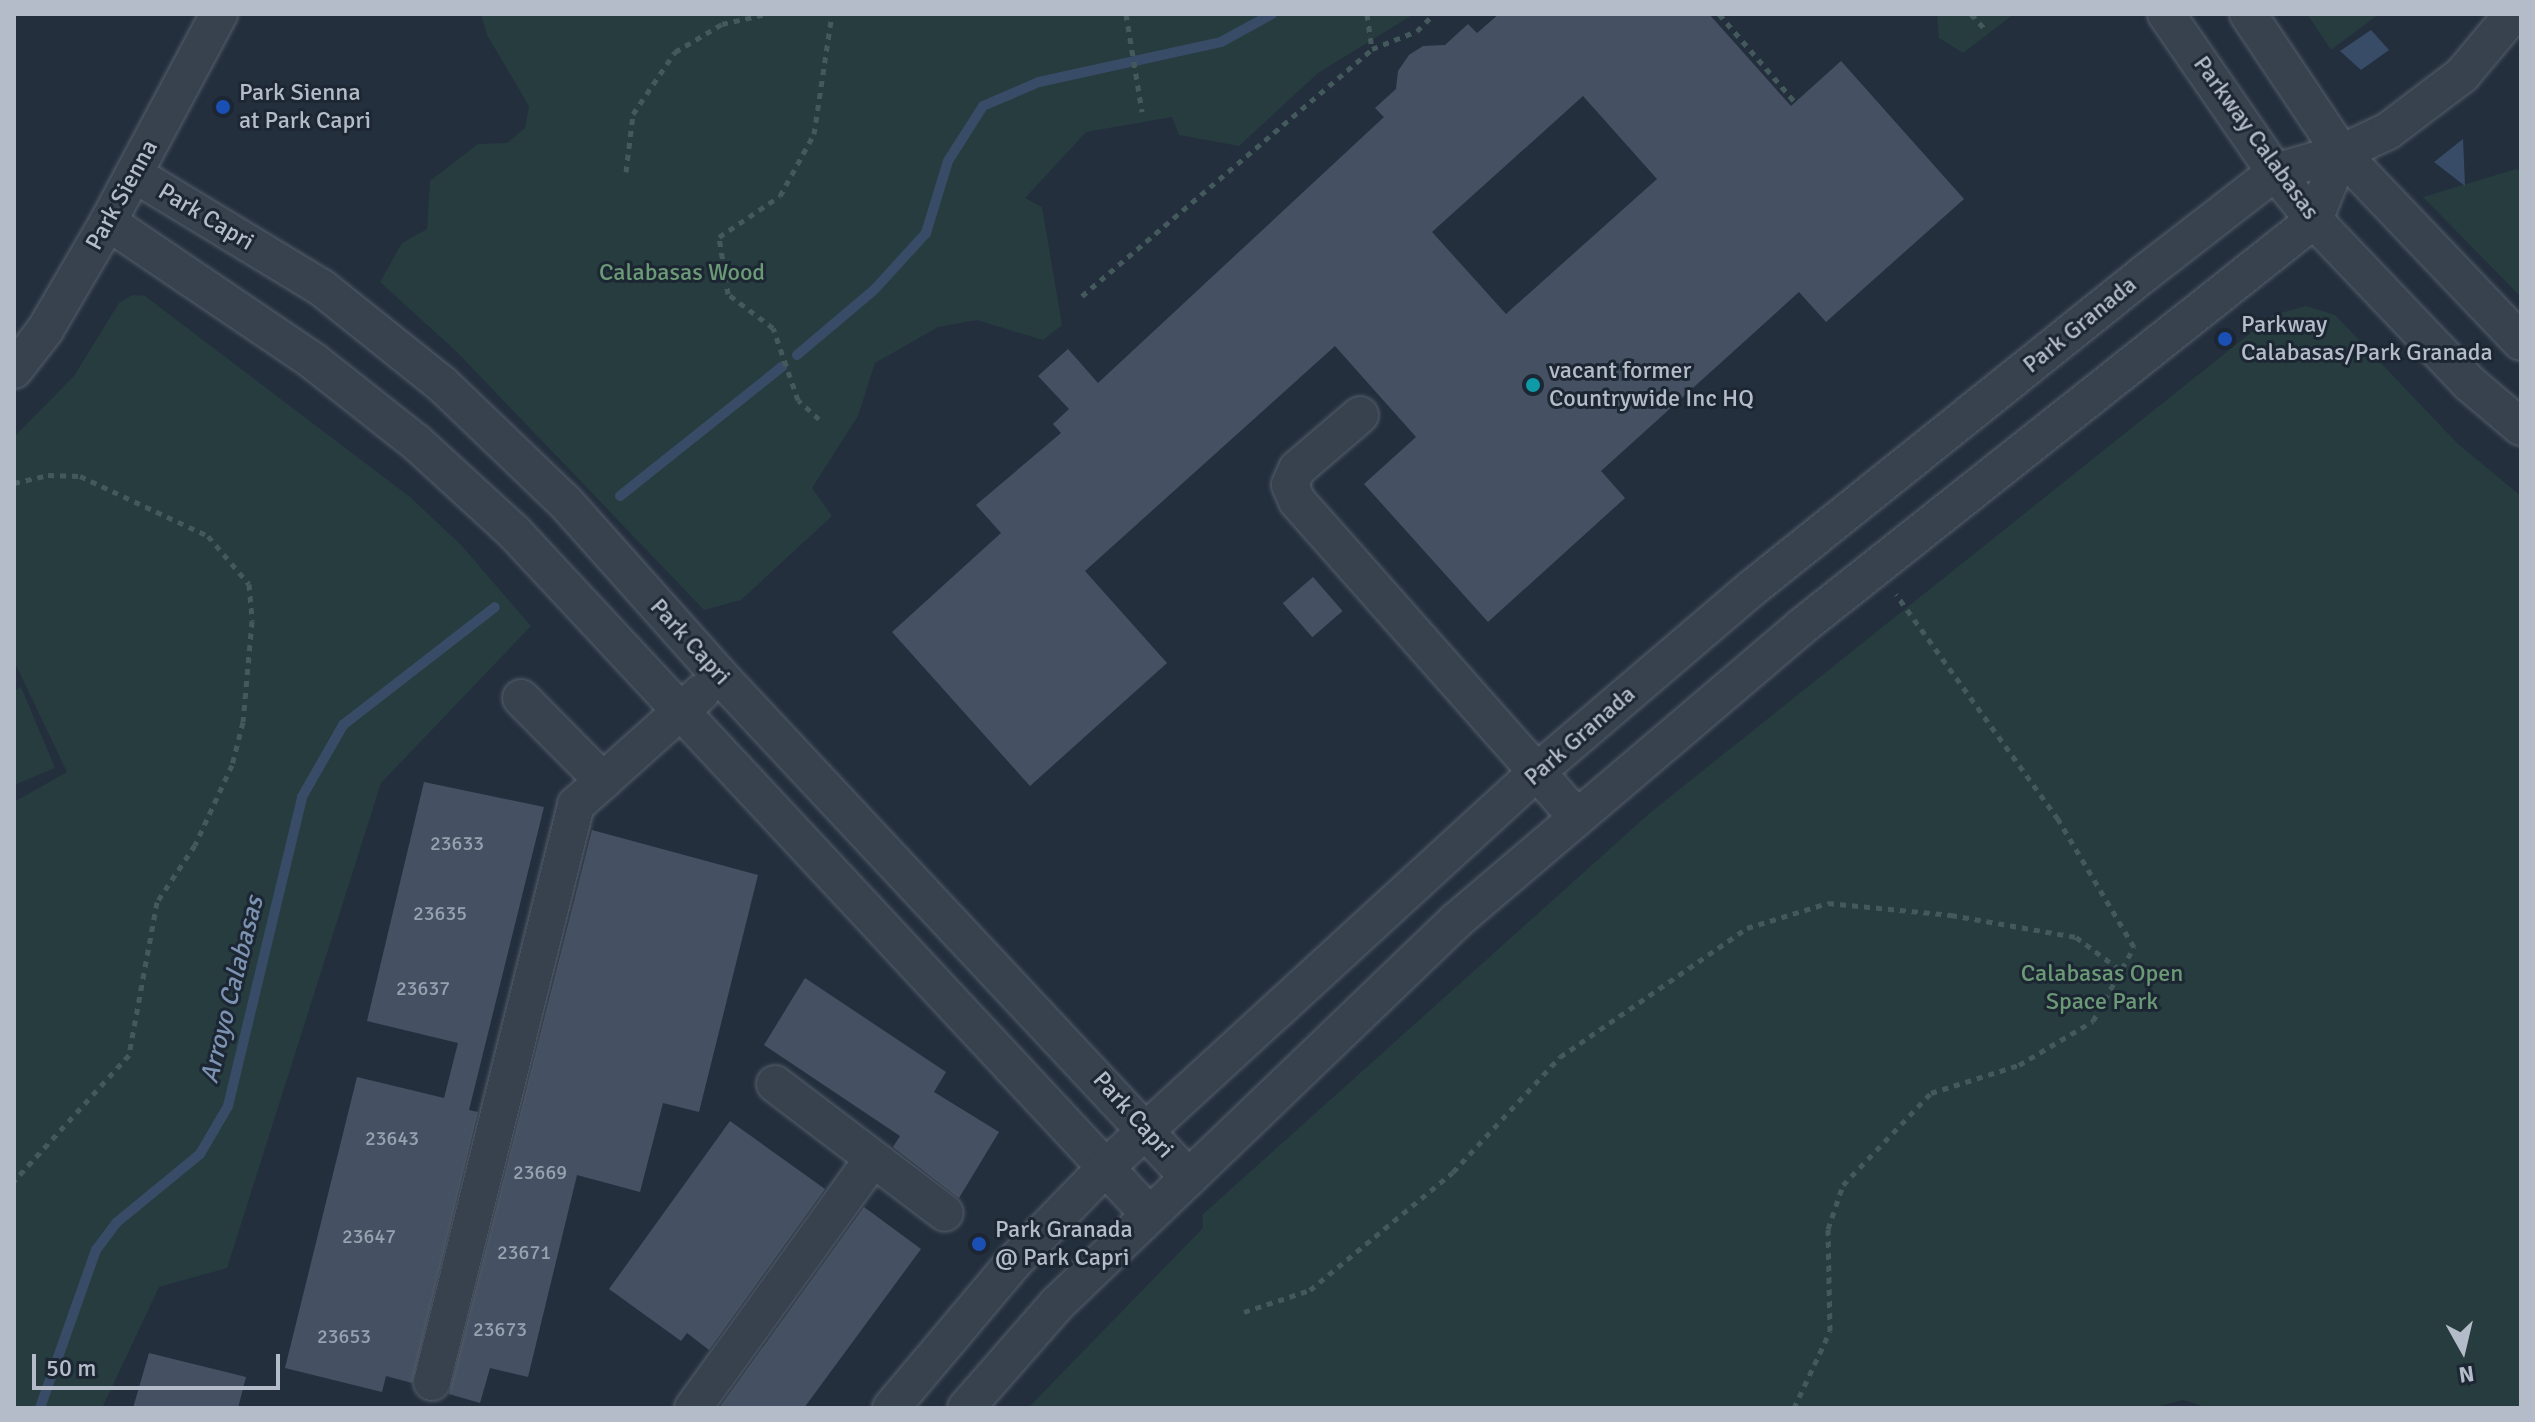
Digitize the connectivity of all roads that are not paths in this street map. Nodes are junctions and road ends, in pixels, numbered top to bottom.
1 (219, 14) edge
2 (2166, 14) edge
3 (2248, 14) edge
4 (2513, 14) edge
5 (2341, 153) junction
6 (2275, 172) junction
7 (134, 174) junction
8 (2314, 220) junction
9 (108, 222) junction
10 (2521, 342) edge
11 (14, 370) edge
12 (1360, 415) dead end
13 (2521, 427) edge
14 (719, 675) junction
15 (521, 698) dead end
16 (684, 709) junction
17 (1539, 770) junction
18 (603, 781) junction
19 (1576, 816) junction
20 (775, 1084) dead end
21 (1147, 1131) junction
22 (871, 1161) junction
23 (1104, 1169) junction
24 (1189, 1178) junction
25 (945, 1213) dead end
26 (1148, 1213) junction
27 (432, 1382) dead end
28 (693, 1408) edge
29 (891, 1408) edge
30 (966, 1408) edge

1 - 7 street, Park Sienna
2 - 6 street, Parkway Calabasas
3 - 5 street
4 - 5 street, Park Granada
5 - 6 street, Park Granada
5 - 8 street
5 - 10 street
6 - 8 street, Parkway Calabasas
6 - 17 street, Park Granada
7 - 9 street, Park Sienna
7 - 14 street, Park Capri
8 - 13 street, Parkway Calabasas
8 - 19 street
9 - 11 street, Park Sienna
9 - 16 street, Park Capri
12 - 17 street
14 - 16 street
14 - 21 street, Park Capri
15 - 18 street
16 - 18 street
16 - 23 street, Park Capri
17 - 19 street
17 - 21 street, Park Granada
18 - 27 street
19 - 24 street
20 - 22 street
21 - 23 street, Park Granada
21 - 24 street, Park Capri
22 - 25 street
22 - 28 street
23 - 26 street, Park Capri
23 - 29 street, Park Granada
24 - 26 street
26 - 30 street

